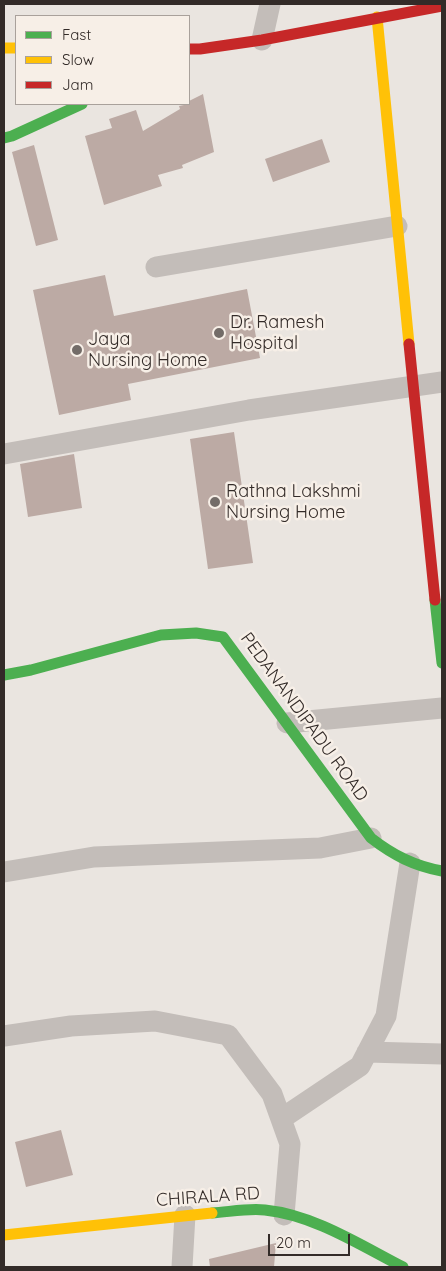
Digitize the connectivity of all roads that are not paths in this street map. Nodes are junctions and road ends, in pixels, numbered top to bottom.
1 (270, 4) edge
2 (442, 6) edge
3 (377, 17) junction
4 (262, 40) junction
5 (194, 49) edge
6 (80, 105) edge
7 (4, 138) edge
8 (397, 226) junction
9 (156, 267) dead end
10 (442, 382) edge
11 (413, 386) junction
12 (4, 454) edge
13 (442, 663) edge
14 (4, 675) edge
15 (442, 708) edge
16 (287, 724) junction
17 (371, 838) junction
18 (410, 862) junction
19 (442, 871) edge
20 (4, 872) edge
21 (4, 1036) edge
22 (367, 1052) junction
23 (442, 1054) edge
24 (281, 1119) junction
25 (284, 1214) junction
26 (185, 1215) junction
27 (4, 1235) edge
28 (374, 1260) edge
29 (182, 1267) edge
30 (403, 1267) edge

1 - 4 street
2 - 3 street
3 - 4 street
3 - 8 street
4 - 5 street
6 - 7 street
8 - 9 street
8 - 11 street
10 - 11 street
11 - 12 street
11 - 13 street
14 - 16 street, PEDANANDIPADU ROAD
15 - 16 street
16 - 17 street, PEDANANDIPADU ROAD
17 - 18 street, PEDANANDIPADU ROAD
17 - 20 street
18 - 19 street, PEDANANDIPADU ROAD
18 - 22 street
21 - 24 street
22 - 23 street
22 - 24 street
24 - 25 street
25 - 26 street, CHIRALA RD
25 - 28 street, CHIRALA RD
26 - 27 street, CHIRALA RD
26 - 29 street
28 - 30 street, CHIRALA RD

